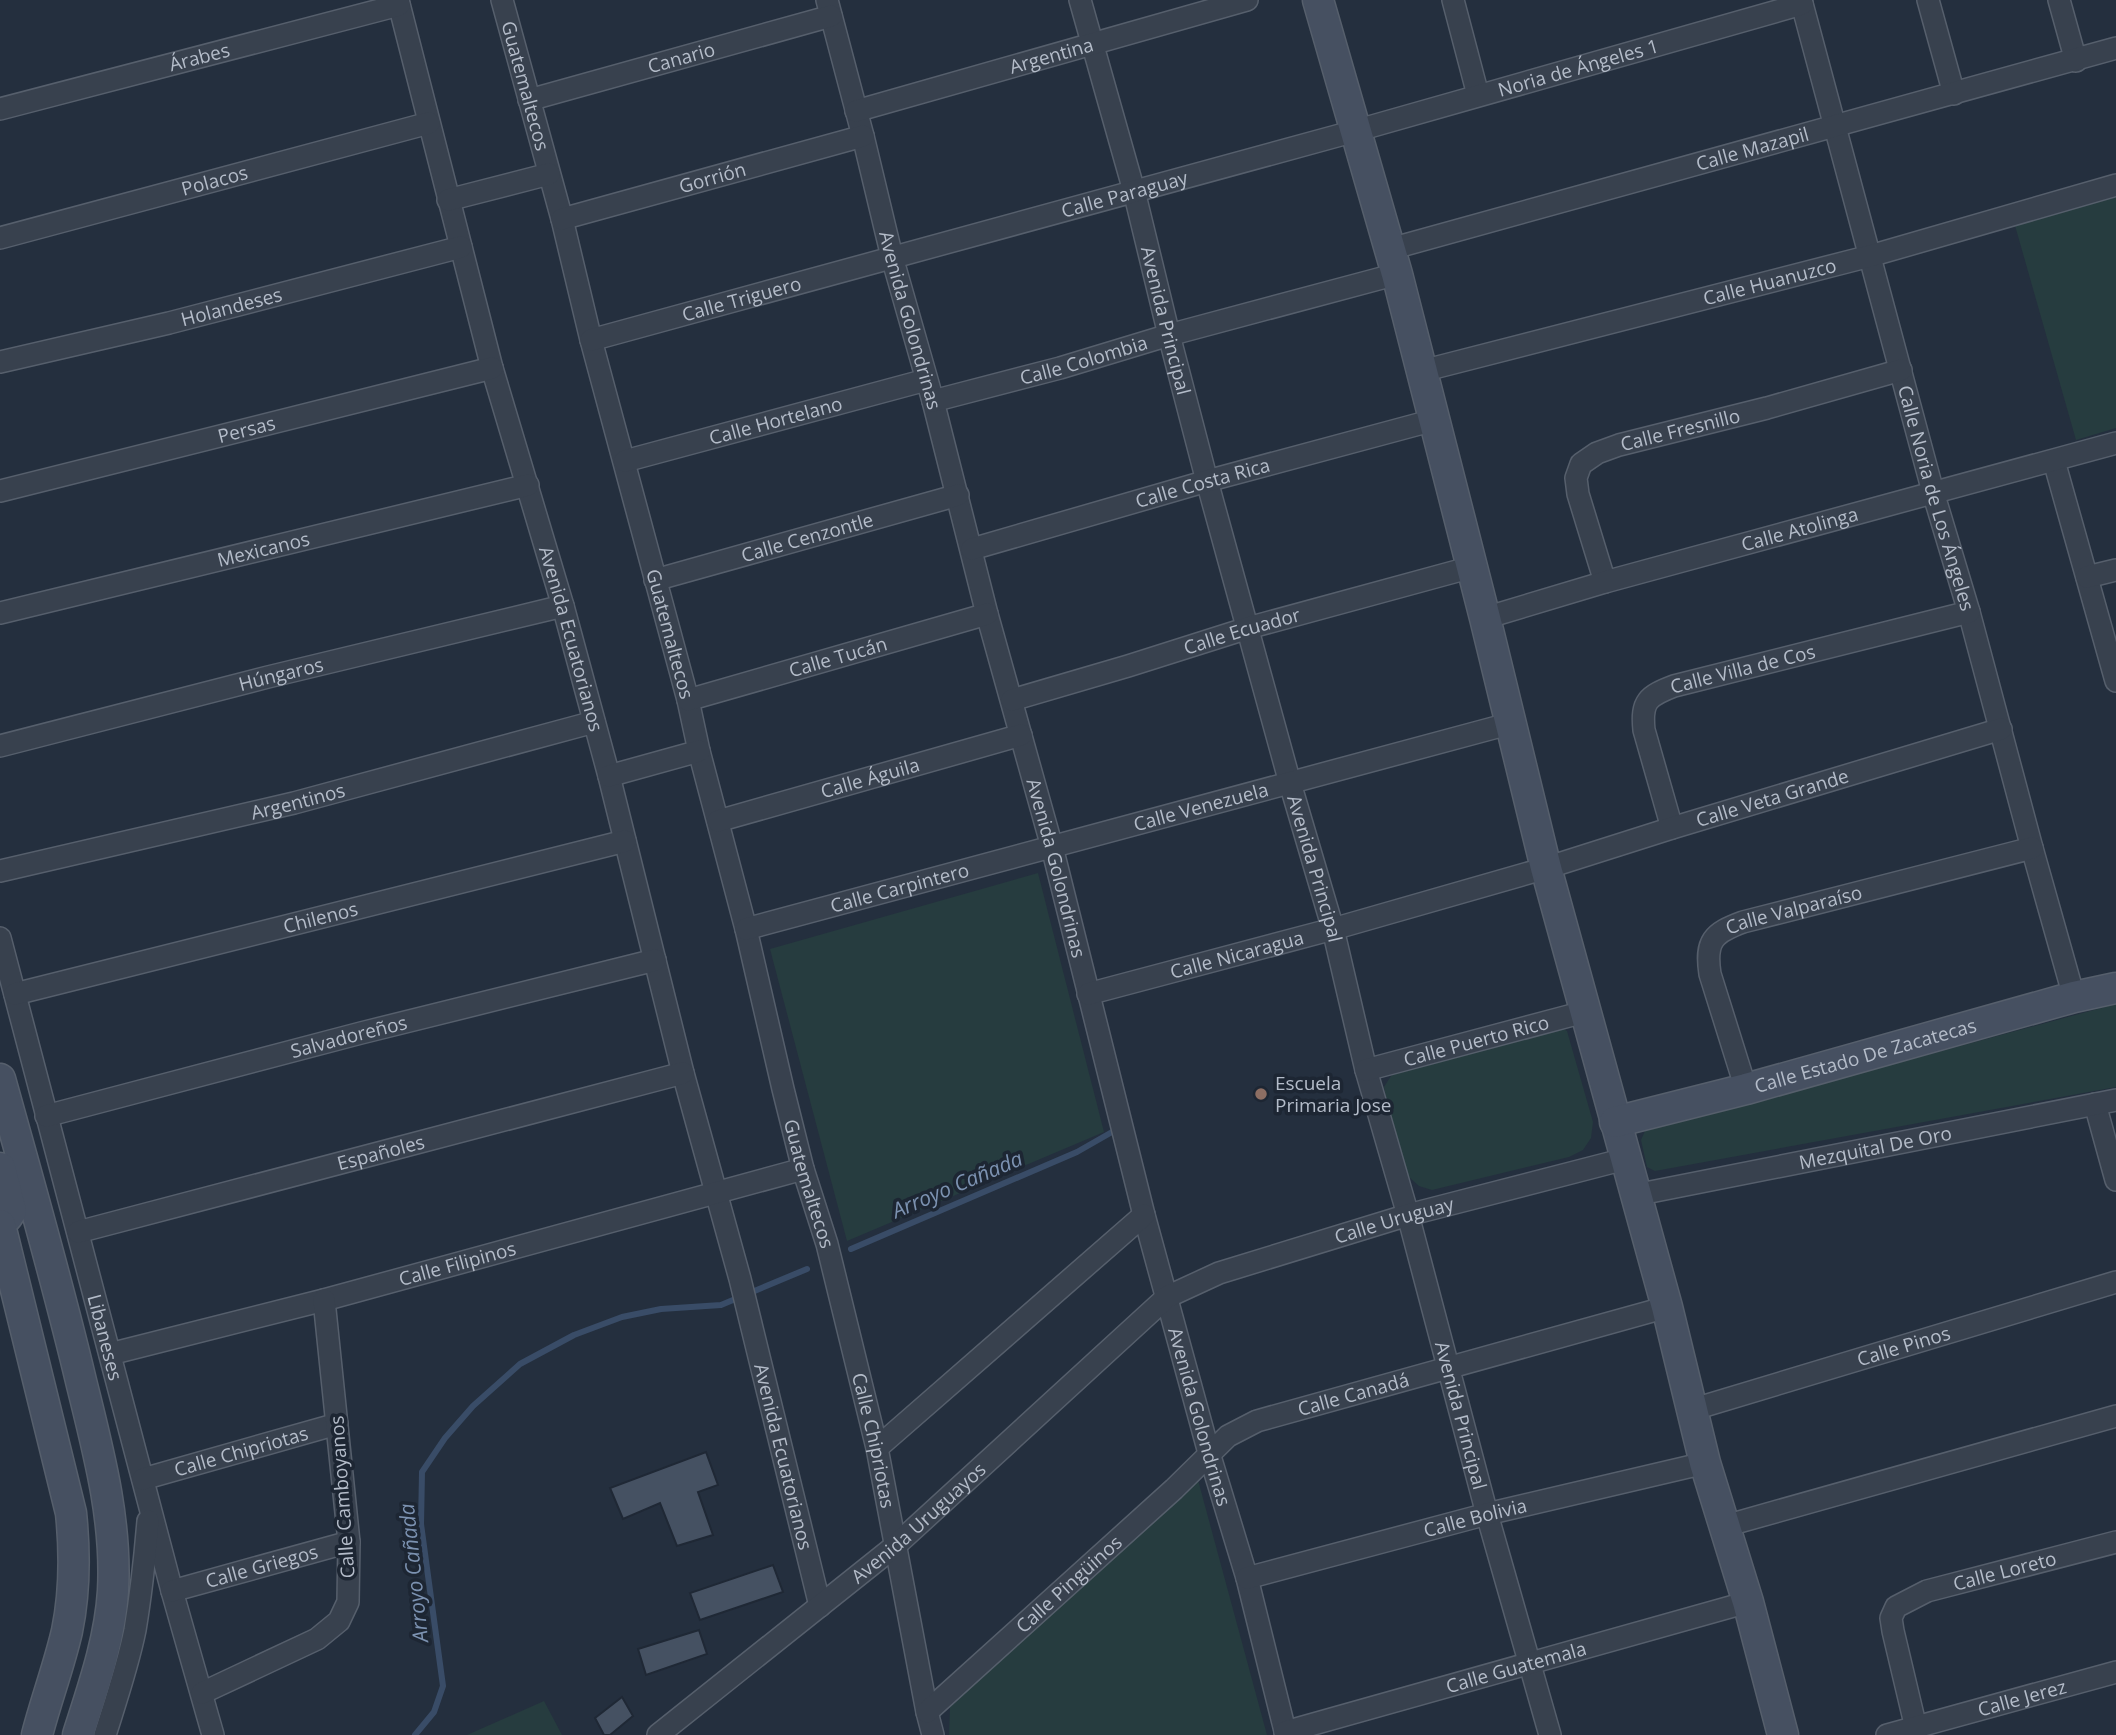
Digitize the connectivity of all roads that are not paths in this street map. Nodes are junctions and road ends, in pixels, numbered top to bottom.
1 (502, 0) edge
2 (1080, 0) edge
3 (1247, 0) edge
4 (1318, 0) edge
5 (1453, 0) edge
6 (1928, 0) edge
7 (2059, 0) edge
8 (399, 2) edge
9 (1801, 2) edge
10 (829, 8) edge
11 (1094, 44) junction
12 (2116, 48) edge
13 (2076, 61) junction
14 (1954, 94) junction
15 (1478, 95) junction
16 (529, 100) junction
17 (0, 109) edge
18 (856, 111) junction
19 (429, 124) junction
20 (1834, 126) junction
21 (1355, 131) junction
22 (863, 136) junction
23 (549, 174) junction
24 (2116, 186) edge
25 (1134, 191) junction
26 (448, 200) junction
27 (562, 219) junction
28 (0, 238) edge
29 (461, 247) junction
30 (1870, 256) junction
31 (892, 257) junction
32 (1393, 261) junction
33 (1169, 335) junction
34 (591, 340) junction
35 (0, 362) edge
36 (492, 368) junction
37 (1901, 370) junction
38 (1422, 371) junction
39 (926, 380) junction
40 (933, 401) junction
41 (1434, 420) junction
42 (2116, 443) edge
43 (625, 461) junction
44 (2054, 461) junction
45 (1207, 481) junction
46 (528, 485) junction
47 (0, 491) edge
48 (1933, 492) junction
49 (957, 495) junction
50 (972, 549) junction
51 (1472, 567) junction
52 (2116, 570) edge
53 (2087, 577) junction
54 (655, 580) junction
55 (1605, 582) junction
56 (563, 606) junction
57 (1969, 612) junction
58 (0, 613) edge
59 (987, 614) junction
60 (1485, 618) junction
61 (1248, 628) junction
62 (2116, 681) edge
63 (1012, 699) junction
64 (688, 700) junction
65 (594, 722) junction
66 (1512, 723) junction
67 (2000, 729) junction
68 (1021, 735) junction
69 (0, 746) edge
70 (699, 751) junction
71 (609, 776) junction
72 (1290, 783) junction
73 (718, 821) junction
74 (1672, 828) junction
75 (625, 841) junction
76 (1052, 847) junction
77 (2032, 848) junction
78 (1546, 868) junction
79 (0, 871) edge
80 (747, 929) junction
81 (1333, 929) junction
82 (0, 939) edge
83 (655, 960) junction
84 (2116, 988) edge
85 (15, 994) junction
86 (1088, 994) junction
87 (2074, 997) junction
88 (1584, 1012) junction
89 (1366, 1070) junction
90 (683, 1073) junction
91 (0, 1079) edge
92 (1746, 1089) junction
93 (2105, 1102) edge
94 (46, 1116) junction
95 (5, 1119) edge
96 (1615, 1122) junction
97 (1625, 1159) junction
98 (0, 1168) edge
99 (803, 1169) junction
100 (2116, 1180) edge
101 (717, 1192) junction
102 (1635, 1195) junction
103 (1144, 1215) junction
104 (1408, 1215) junction
105 (0, 1223) edge
106 (78, 1232) junction
107 (833, 1269) joint
108 (2116, 1282) edge
109 (1167, 1297) junction
110 (324, 1300) junction
111 (1667, 1307) junction
112 (67, 1323) junction
113 (110, 1354) junction
114 (1449, 1366) junction
115 (1690, 1410) junction
116 (2116, 1416) edge
117 (337, 1424) junction
118 (877, 1448) junction
119 (1209, 1453) junction
120 (1705, 1463) junction
121 (144, 1479) junction
122 (149, 1501) junction
123 (1487, 1514) junction
124 (1724, 1526) junction
125 (349, 1542) junction
126 (2116, 1542) edge
127 (895, 1546) junction
128 (1247, 1578) junction
129 (172, 1591) junction
130 (1748, 1602) junction
131 (820, 1606) junction
132 (1529, 1663) junction
133 (2116, 1672) edge
134 (202, 1693) junction
135 (927, 1712) junction
136 (1916, 1728) junction
137 (1285, 1733) edge
138 (37, 1735) edge
139 (78, 1735) edge
140 (105, 1735) edge
141 (213, 1735) edge
142 (658, 1735) edge
143 (933, 1735) edge
144 (1550, 1735) edge
145 (1783, 1735) edge
146 (1887, 1735) edge

1 - 16 street, Guatemaltecos
2 - 11 street, Avenida Principal
3 - 11 street, Argentina
4 - 21 main road
5 - 15 street
6 - 14 street
7 - 13 street
8 - 17 street, Árabes
8 - 19 street, Avenida Ecuatorianos
9 - 15 street, Noria de Ángeles 1
9 - 20 street, Calle Noria de Los Ángeles
10 - 16 street, Canario
10 - 18 street, Avenida Golondrinas
11 - 18 street, Argentina
11 - 25 street, Avenida Principal
12 - 13 street, Calle Mazapil
13 - 14 street, Calle Mazapil
14 - 20 street, Calle Mazapil
15 - 21 street, Noria de Ángeles 1
16 - 23 street, Guatemaltecos
18 - 22 street, Avenida Golondrinas
19 - 26 street, Avenida Ecuatorianos
19 - 28 street, Polacos
20 - 30 street, Calle Noria de Los Ángeles
20 - 32 street, Calle Mazapil
21 - 25 street, Calle Paraguay
21 - 32 main road
22 - 27 street, Gorrión
22 - 31 street, Avenida Golondrinas
23 - 26 street
23 - 27 street, Guatemaltecos
24 - 30 street, Calle Huanuzco
25 - 31 street, Calle Paraguay
25 - 33 street, Avenida Principal
26 - 29 street, Avenida Ecuatorianos
27 - 34 street, Guatemaltecos
29 - 35 street, Holandeses
29 - 36 street, Avenida Ecuatorianos
30 - 37 street, Calle Noria de Los Ángeles
30 - 38 street, Calle Huanuzco
31 - 34 street, Calle Triguero
31 - 39 street, Avenida Golondrinas
32 - 33 street, Calle Colombia
32 - 38 main road
33 - 40 street, Calle Colombia
33 - 45 street, Avenida Principal
34 - 43 street, Guatemaltecos
36 - 46 street, Avenida Ecuatorianos
36 - 47 street, Persas
37 - 48 street, Calle Noria de Los Ángeles
37 - 55 street, Calle Fresnillo
38 - 41 main road
39 - 40 street, Avenida Golondrinas
39 - 43 street, Calle Hortelano
40 - 49 street, Avenida Golondrinas
41 - 45 street, Calle Costa Rica
41 - 51 main road
42 - 44 street, Calle Atolinga
43 - 54 street, Guatemaltecos
44 - 48 street, Calle Atolinga
44 - 53 street
45 - 50 street, Calle Costa Rica
45 - 61 street, Avenida Principal
46 - 56 street, Avenida Ecuatorianos
46 - 58 street, Mexicanos
48 - 55 street, Calle Atolinga
48 - 57 street, Calle Noria de Los Ángeles
49 - 50 street, Avenida Golondrinas
49 - 54 street, Calle Cenzontle
50 - 59 street, Avenida Golondrinas
51 - 60 main road
51 - 61 street, Calle Ecuador
52 - 53 street
53 - 62 street
54 - 64 street, Guatemaltecos
55 - 60 street, Calle Atolinga
56 - 65 street, Avenida Ecuatorianos
56 - 69 street, Húngaros
57 - 67 street, Calle Noria de Los Ángeles
57 - 74 street, Calle Villa de Cos
59 - 63 street, Avenida Golondrinas
59 - 64 street, Calle Tucán
60 - 66 main road
61 - 63 street, Calle Ecuador
61 - 72 street, Avenida Principal
63 - 68 street, Avenida Golondrinas
64 - 70 street, Guatemaltecos
65 - 71 street, Avenida Ecuatorianos
65 - 79 street, Argentinos
66 - 72 street, Calle Venezuela
66 - 78 main road
67 - 74 street, Calle Veta Grande
67 - 77 street, Calle Noria de Los Ángeles
68 - 73 street, Calle Águila
68 - 76 street, Avenida Golondrinas
70 - 71 street
70 - 73 street, Guatemaltecos
71 - 75 street, Avenida Ecuatorianos
72 - 76 street, Calle Venezuela
72 - 81 street, Avenida Principal
73 - 80 street, Guatemaltecos
74 - 78 street, Calle Veta Grande
75 - 83 street, Avenida Ecuatorianos
75 - 85 street, Chilenos
76 - 80 street, Calle Carpintero
76 - 86 street, Avenida Golondrinas
77 - 87 street, Calle Noria de Los Ángeles
77 - 92 street, Calle Valparaíso
78 - 81 street, Calle Nicaragua
78 - 88 main road
80 - 99 street, Guatemaltecos
81 - 86 street, Calle Nicaragua
81 - 89 street, Avenida Principal
82 - 85 street, Libaneses
83 - 90 street, Avenida Ecuatorianos
83 - 94 street, Salvadoreños
84 - 87 main road, Calle Estado De Zacatecas
85 - 94 street, Libaneses
86 - 103 street, Avenida Golondrinas
87 - 92 main road, Calle Estado De Zacatecas
88 - 89 street, Calle Puerto Rico
88 - 96 main road
89 - 104 street, Avenida Principal
90 - 101 street, Avenida Ecuatorianos
90 - 106 street, Españoles
91 - 95 main road, Libaneses
92 - 96 main road, Calle Estado De Zacatecas
93 - 100 street
93 - 102 street, Mezquital De Oro
94 - 106 street, Libaneses
95 - 112 main road, Libaneses
96 - 97 main road
97 - 102 main road
97 - 104 street, Calle Uruguay
98 - 105 main road
99 - 101 street, Calle Filipinos
99 - 107 street, Guatemaltecos
101 - 110 street, Calle Filipinos
101 - 131 street, Avenida Ecuatorianos
102 - 111 main road
103 - 109 street, Avenida Golondrinas
103 - 118 street
104 - 109 street, Calle Uruguay
104 - 114 street, Avenida Principal
105 - 112 main road
105 - 138 main road
106 - 113 street, Libaneses
107 - 118 street, Calle Chipriotas
108 - 115 street, Calle Pinos
109 - 119 street, Avenida Golondrinas
109 - 127 street, Avenida Uruguayos
110 - 113 street, Calle Filipinos
110 - 117 street, Calle Camboyanos
111 - 114 street, Calle Canadá
111 - 115 main road
112 - 139 main road, Libaneses
113 - 121 street, Libaneses
114 - 119 street, Calle Canadá
114 - 123 street, Avenida Principal
115 - 120 main road
116 - 124 street
117 - 121 street, Calle Chipriotas
117 - 125 street, Calle Camboyanos
118 - 127 street, Calle Chipriotas
119 - 128 street, Avenida Golondrinas
119 - 135 street, Calle Pingüinos
120 - 123 street, Calle Bolivia
120 - 124 main road
121 - 122 street, Libaneses
122 - 129 street, Libaneses
122 - 140 street
123 - 128 street, Calle Bolivia
123 - 132 street, Avenida Principal
124 - 130 main road
125 - 129 street, Calle Griegos
125 - 134 street, Calle Camboyanos
126 - 136 street, Calle Loreto
127 - 131 street, Avenida Uruguayos
127 - 135 street, Calle Chipriotas
128 - 137 street, Avenida Golondrinas
129 - 134 street, Libaneses
130 - 132 street, Calle Guatemala
130 - 145 main road
131 - 142 street, Avenida Uruguayos
132 - 137 street, Calle Guatemala
132 - 144 street, Avenida Principal
133 - 136 street, Calle Jerez
134 - 141 street, Libaneses
135 - 143 street, Calle Chipriotas
136 - 146 street, Calle Jerez

